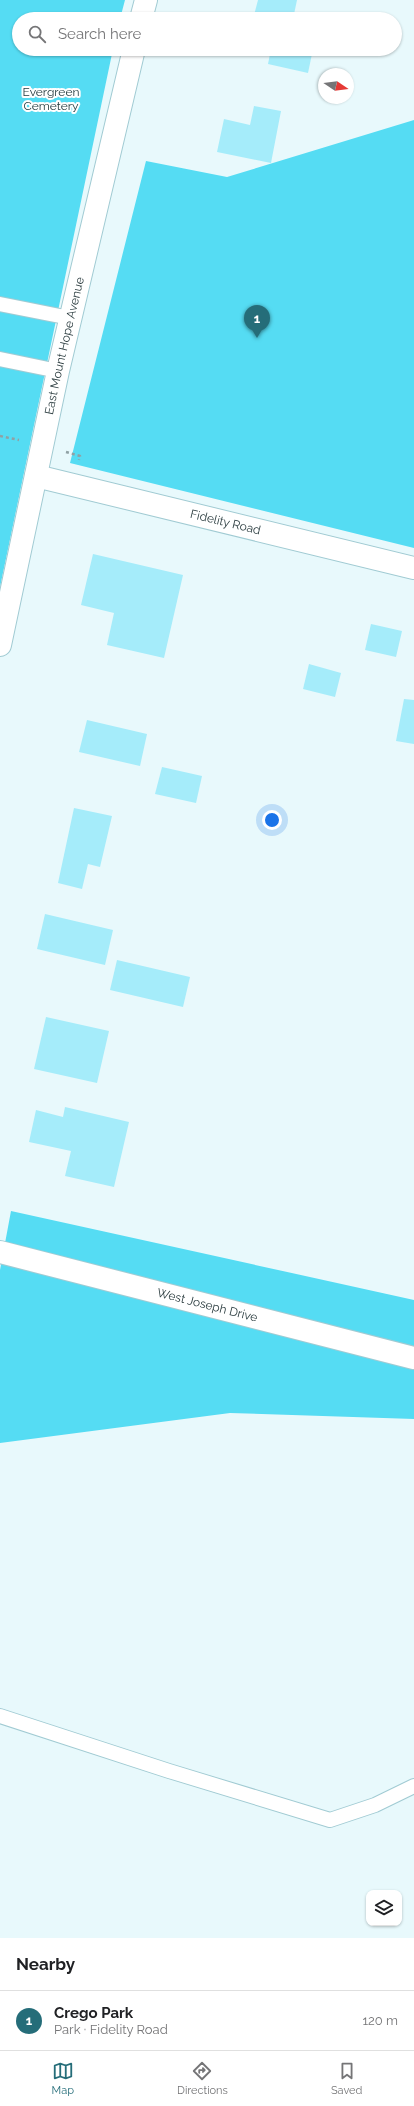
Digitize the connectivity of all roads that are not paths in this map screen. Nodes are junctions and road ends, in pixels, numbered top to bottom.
1 (146, 0) edge
2 (143, 12) edge
3 (132, 56) edge
4 (0, 304) edge
5 (70, 318) junction
6 (0, 358) edge
7 (58, 371) junction
8 (36, 476) junction
9 (414, 568) edge
10 (0, 645) edge
11 (0, 1252) edge
12 (414, 1358) edge
13 (0, 1716) edge
14 (414, 1786) edge

1 - 2 street
3 - 5 street, East Mount Hope Avenue
4 - 5 lane
5 - 7 street, East Mount Hope Avenue
6 - 7 lane
7 - 8 street, East Mount Hope Avenue
8 - 9 street, Fidelity Road
8 - 10 street, East Mount Hope Avenue
11 - 12 street, West Joseph Drive
13 - 14 lane

